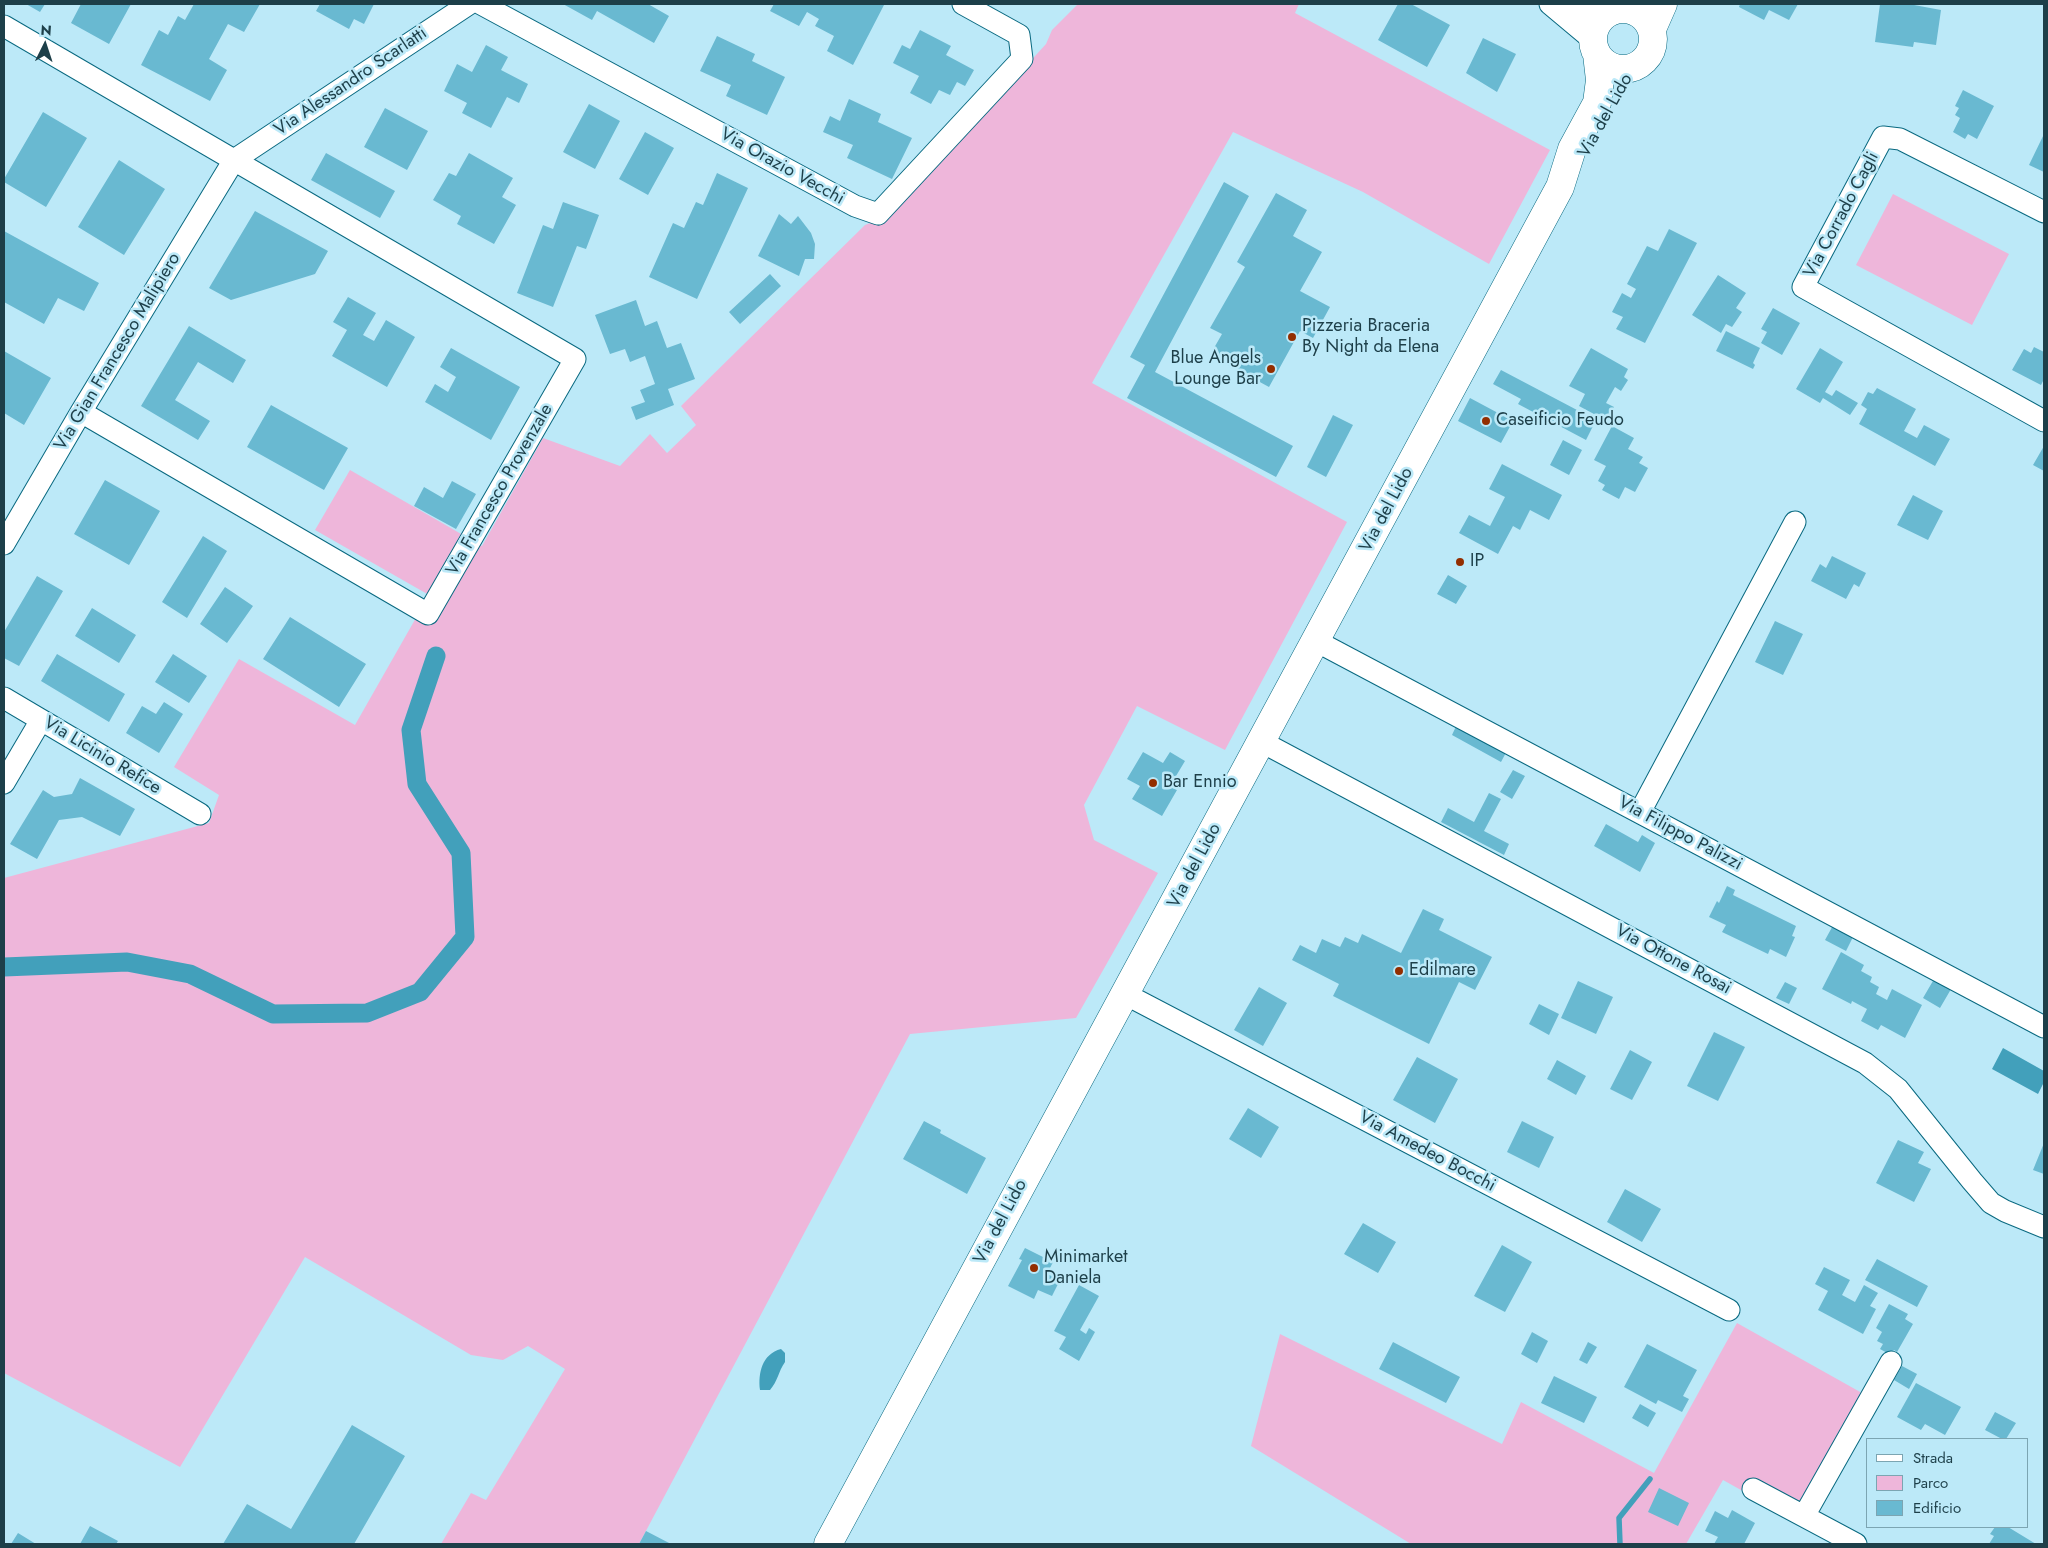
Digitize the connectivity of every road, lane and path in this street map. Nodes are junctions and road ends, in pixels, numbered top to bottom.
1 (469, 4) edge
2 (481, 4) edge
3 (963, 4) edge
4 (1550, 4) edge
5 (1562, 4) edge
6 (1663, 4) edge
7 (1627, 9) edge
8 (4, 26) edge
9 (1652, 29) junction
10 (1595, 47) junction
11 (1634, 68) junction
12 (234, 160) junction
13 (1560, 187) junction
14 (2044, 212) edge
15 (81, 412) junction
16 (2044, 420) edge
17 (1795, 522) dead end
18 (4, 544) edge
19 (1316, 641) junction
20 (4, 698) edge
21 (41, 720) junction
22 (1262, 742) junction
23 (4, 783) edge
24 (1640, 812) junction
25 (200, 814) dead end
26 (1125, 994) junction
27 (2044, 1027) edge
28 (2044, 1227) edge
29 (1729, 1310) dead end
30 (1891, 1362) dead end
31 (1753, 1489) dead end
32 (1804, 1516) junction
33 (1850, 1543) edge
34 (828, 1544) edge

1 - 12 street, Via Alessandro Scarlatti
2 - 3 street, Via Orazio Vecchi
4 - 10 street
5 - 7 street
6 - 9 main road
7 - 9 main road
7 - 10 main road
8 - 12 street
9 - 11 main road
10 - 11 main road
10 - 13 main road, Via del Lido
11 - 13 main road, Via del Lido
12 - 15 street, Via Gian Francesco Malipiero
12 - 15 street, Via Francesco Provenzale
13 - 19 main road, Via del Lido
14 - 16 street, Via Corrado Cagli
15 - 18 street, Via Gian Francesco Malipiero
17 - 24 street
19 - 22 main road, Via del Lido
19 - 24 street, Via Filippo Palizzi
20 - 21 street, Via Licinio Refice
21 - 23 street
21 - 25 street, Via Licinio Refice
22 - 26 main road, Via del Lido
22 - 28 street, Via Ottone Rosai
24 - 27 street, Via Filippo Palizzi
26 - 29 street, Via Amedeo Bocchi
26 - 34 main road, Via del Lido
30 - 32 street
31 - 32 street
32 - 33 street

